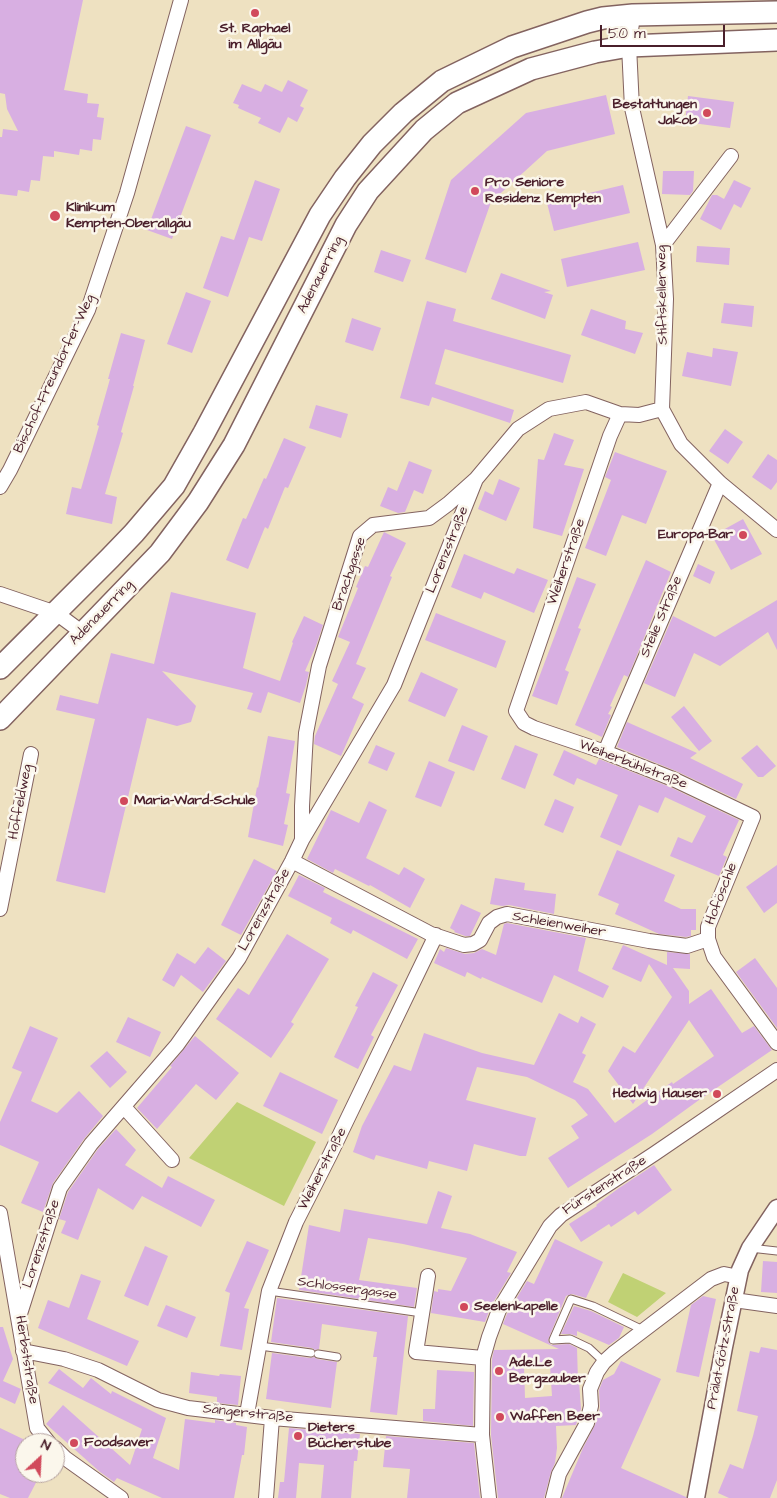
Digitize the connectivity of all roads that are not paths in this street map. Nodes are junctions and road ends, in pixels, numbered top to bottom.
1 (182, 0) edge
2 (777, 12) edge
3 (633, 16) junction
4 (777, 40) edge
5 (629, 46) junction
6 (731, 156) dead end
7 (664, 245) junction
8 (662, 409) junction
9 (620, 414) junction
10 (476, 479) junction
11 (720, 483) junction
12 (0, 487) edge
13 (777, 530) edge
14 (0, 594) edge
15 (56, 613) junction
16 (82, 633) junction
17 (0, 668) edge
18 (516, 711) joint
19 (0, 719) edge
20 (605, 752) junction
21 (30, 754) dead end
22 (753, 817) joint
23 (302, 840) junction
24 (292, 861) junction
25 (0, 909) edge
26 (436, 935) junction
27 (708, 939) junction
28 (777, 1044) edge
29 (777, 1070) edge
30 (124, 1107) junction
31 (172, 1160) dead end
32 (777, 1208) edge
33 (0, 1213) edge
34 (750, 1248) junction
35 (777, 1251) edge
36 (428, 1276) dead end
37 (738, 1277) junction
38 (268, 1291) junction
39 (734, 1300) junction
40 (777, 1306) edge
41 (422, 1313) junction
42 (19, 1317) junction
43 (644, 1330) junction
44 (260, 1346) junction
45 (24, 1351) junction
46 (337, 1357) dead end
47 (483, 1358) junction
48 (604, 1362) junction
49 (247, 1414) junction
50 (272, 1418) junction
51 (41, 1433) edge
52 (482, 1435) junction
53 (65, 1458) edge
54 (119, 1497) edge
55 (266, 1498) edge
56 (489, 1498) edge
57 (553, 1498) edge
58 (696, 1498) edge

1 - 12 street, Bischof-Freundorfer-Weg
2 - 3 main road, Adenauerring
3 - 5 street, Stiftskellerweg
3 - 15 main road, Adenauerring
4 - 5 main road, Adenauerring
5 - 7 street, Stiftskellerweg
5 - 16 main road, Adenauerring
6 - 7 street
7 - 8 street, Stiftskellerweg
8 - 9 street, Brachgasse
8 - 11 street
9 - 10 street, Brachgasse
9 - 18 street, Weiherstraße
10 - 23 street, Lorenzstraße
10 - 23 street, Brachgasse
11 - 13 street
11 - 20 street, Steile Straße
14 - 15 street
15 - 16 street
15 - 17 main road, Adenauerring
16 - 19 main road, Adenauerring
18 - 20 street, Weiherbühlstraße
20 - 22 street, Weiherbühlstraße
21 - 25 street, Hoffeldweg
22 - 27 street, Hoföschle
23 - 24 street, Lorenzstraße
24 - 26 street, Schleienweiher
24 - 30 street, Lorenzstraße
26 - 27 street, Schleienweiher
26 - 38 street, Weiherstraße
27 - 28 street, Hoföschle
29 - 47 street, Fürstenstraße
30 - 31 street
30 - 42 street, Lorenzstraße
32 - 34 street, Prälat-Götz-Straße
33 - 42 street, Herbststraße
34 - 35 lane
34 - 37 street, Prälat-Götz-Straße
36 - 41 street
37 - 39 street, Prälat-Götz-Straße
37 - 43 street
38 - 41 lane, Schlossergasse
38 - 44 street, Weiherstraße
39 - 40 street
39 - 58 street, Prälat-Götz-Straße
41 - 47 street
42 - 45 street, Herbststraße
43 - 48 street
43 - 48 lane
44 - 46 lane
44 - 49 street, Weiherstraße
45 - 49 street, Sängerstraße
45 - 51 street, Herbststraße
47 - 52 street, Fürstenstraße
48 - 57 street
49 - 50 street, Sängerstraße
50 - 52 street, Sängerstraße
50 - 55 street
52 - 56 street, Fürstenstraße
53 - 54 street

